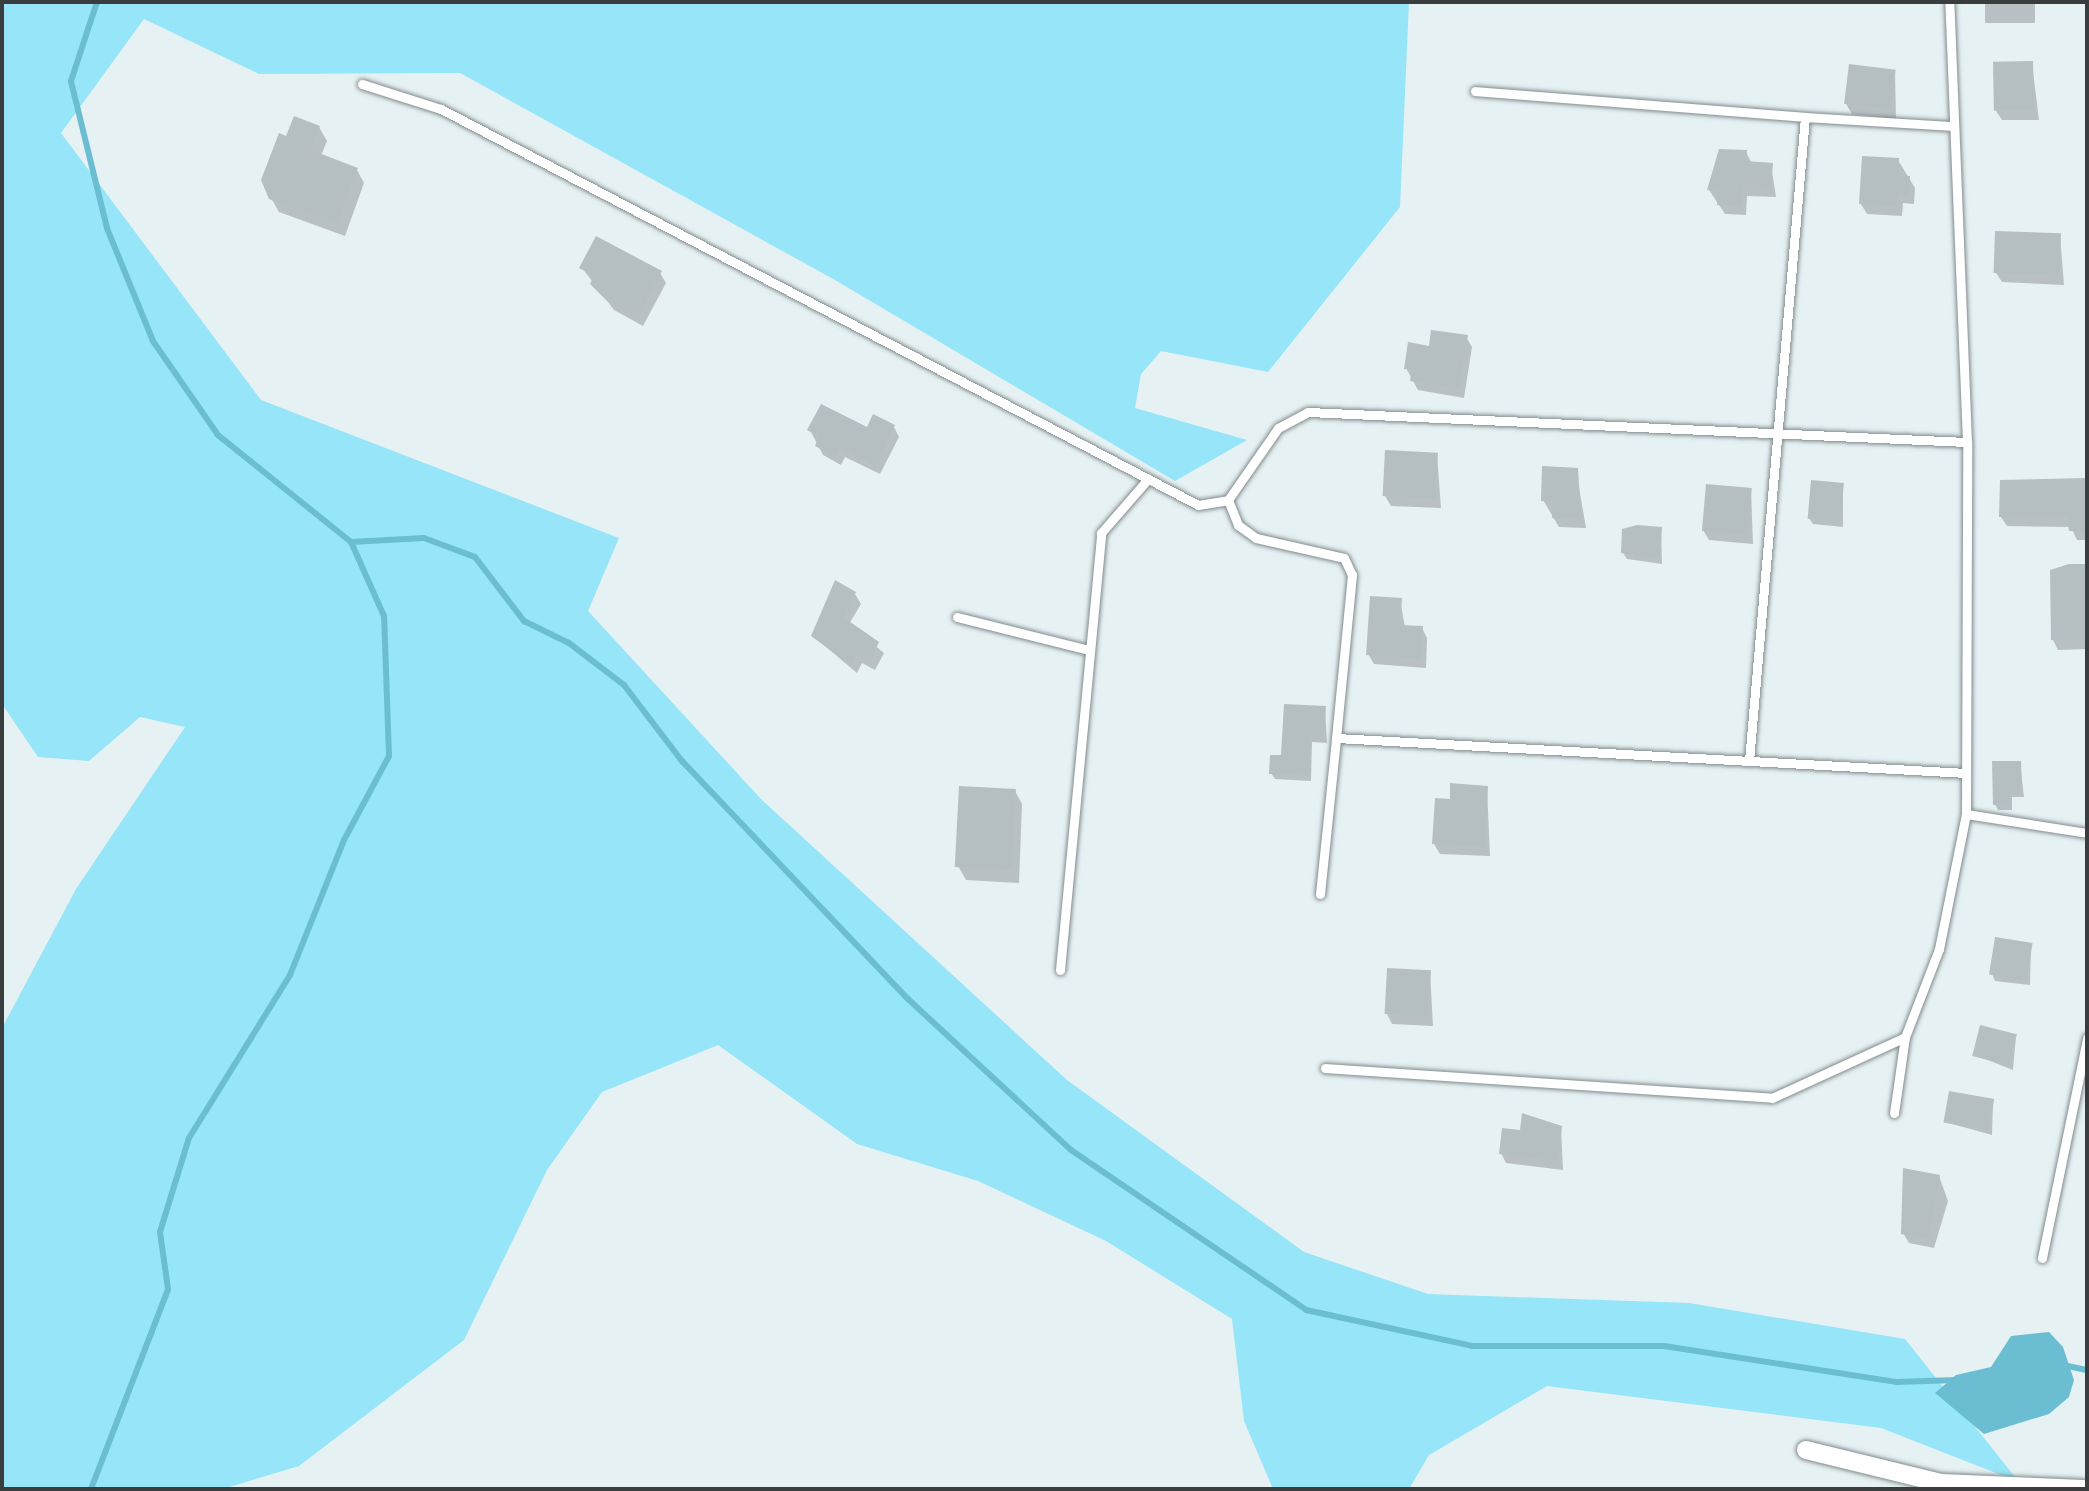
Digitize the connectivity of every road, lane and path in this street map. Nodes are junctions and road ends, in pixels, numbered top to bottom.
1 (1949, 2) edge
2 (362, 84) dead end
3 (1475, 91) dead end
4 (1805, 117) junction
5 (1954, 126) junction
6 (1778, 431) junction
7 (1967, 442) junction
8 (1148, 479) junction
9 (1228, 500) junction
10 (957, 617) dead end
11 (1085, 649) junction
12 (1336, 738) junction
13 (1749, 761) junction
14 (1966, 773) junction
15 (1966, 814) junction
16 (2087, 833) edge
17 (1320, 894) dead end
18 (1060, 970) dead end
19 (1905, 1037) junction
20 (2087, 1038) edge
21 (1325, 1068) dead end
22 (1894, 1113) dead end
23 (2042, 1258) dead end
24 (1806, 1450) dead end
25 (2083, 1489) edge

1 - 5 lane
2 - 8 lane
3 - 4 lane
4 - 5 lane
4 - 6 lane
5 - 7 lane
6 - 7 lane
6 - 9 lane
6 - 13 lane
7 - 14 lane
8 - 9 lane
8 - 11 lane
9 - 12 lane
10 - 11 lane
11 - 18 lane
12 - 13 lane
12 - 17 lane
13 - 14 lane
14 - 15 lane
15 - 16 lane
15 - 19 lane
19 - 21 lane
19 - 22 lane
20 - 23 lane
24 - 25 street

